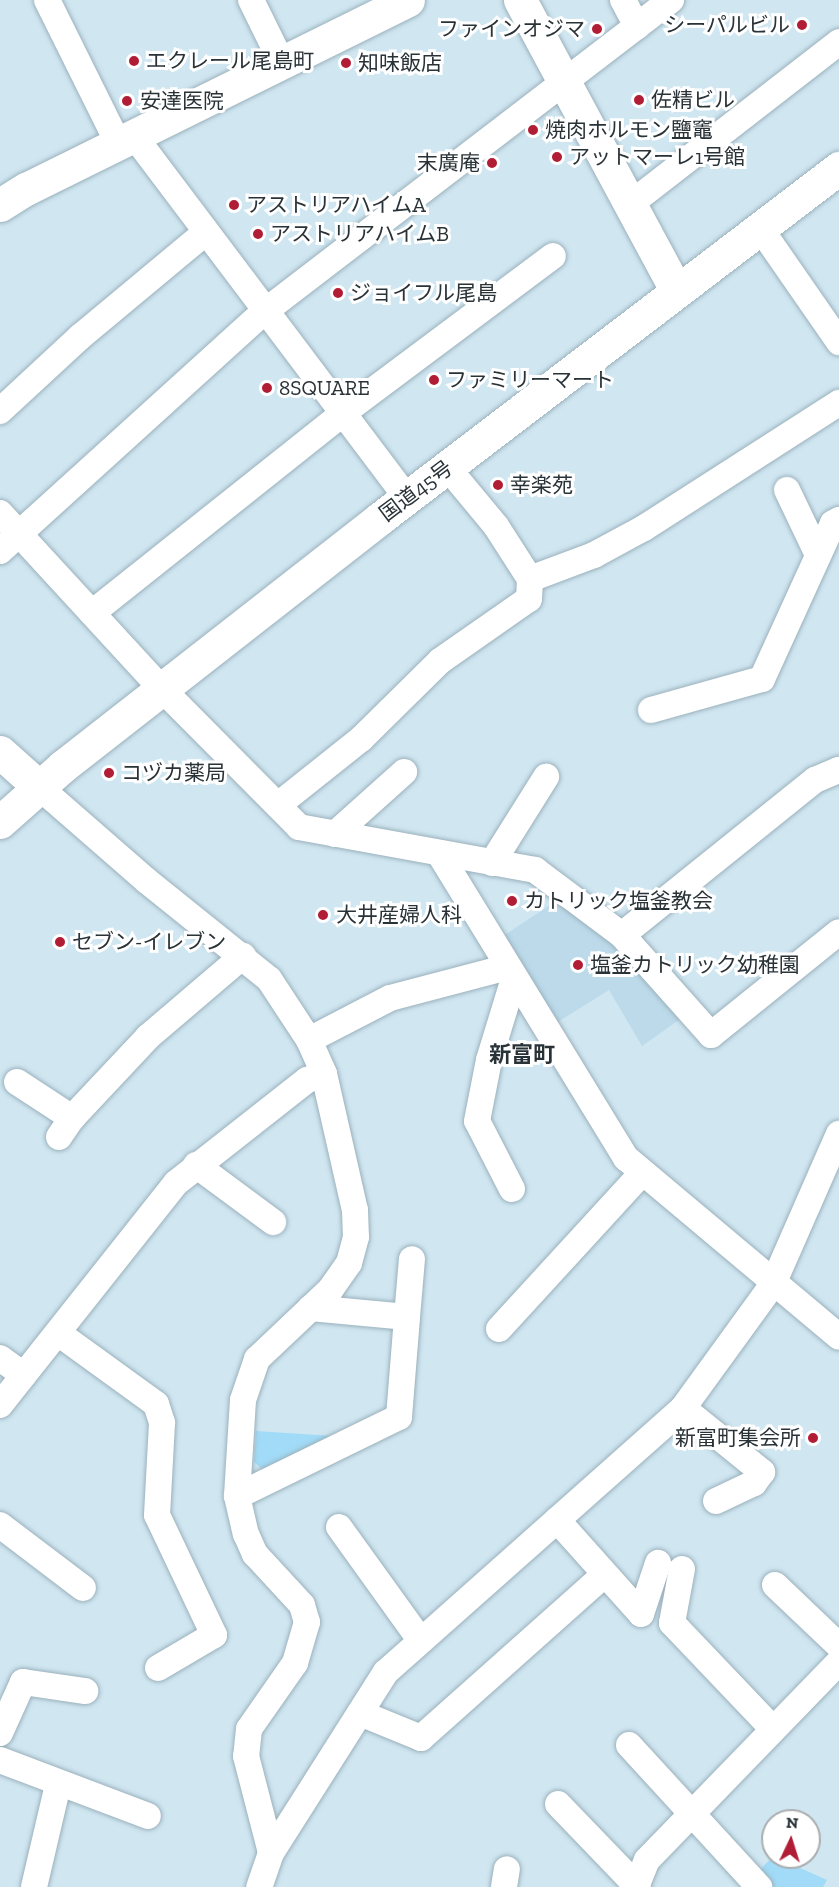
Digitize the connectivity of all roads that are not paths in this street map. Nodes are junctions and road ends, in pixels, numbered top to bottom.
1 (47, 0) edge
2 (251, 0) edge
3 (408, 0) edge
4 (520, 0) edge
5 (623, 0) edge
6 (671, 0) edge
7 (637, 26) junction
8 (839, 42) edge
9 (282, 63) junction
10 (565, 85) junction
11 (127, 141) junction
12 (839, 168) edge
13 (629, 205) junction
14 (0, 206) edge
15 (760, 228) junction
16 (206, 232) junction
17 (553, 256) dead end
18 (677, 291) junction
19 (264, 312) junction
20 (839, 342) edge
21 (839, 403) edge
22 (0, 411) edge
23 (343, 413) junction
24 (447, 467) junction
25 (787, 490) dead end
26 (407, 498) junction
27 (0, 513) edge
28 (839, 520) edge
29 (19, 535) junction
30 (0, 551) edge
31 (818, 555) junction
32 (530, 579) junction
33 (92, 613) junction
34 (162, 689) junction
35 (651, 710) dead end
36 (0, 752) edge
37 (839, 770) edge
38 (404, 772) dead end
39 (546, 777) dead end
40 (38, 786) junction
41 (278, 805) junction
42 (0, 822) edge
43 (335, 834) junction
44 (439, 854) junction
45 (492, 863) junction
46 (839, 932) edge
47 (622, 935) junction
48 (243, 956) junction
49 (511, 973) junction
50 (309, 1040) junction
51 (324, 1074) junction
52 (17, 1082) dead end
53 (839, 1134) edge
54 (196, 1165) junction
55 (642, 1173) junction
56 (512, 1189) dead end
57 (273, 1222) dead end
58 (412, 1258) dead end
59 (773, 1284) junction
60 (310, 1308) junction
61 (407, 1317) junction
62 (499, 1329) dead end
63 (58, 1333) junction
64 (839, 1337) edge
65 (0, 1358) edge
66 (23, 1375) junction
67 (0, 1404) edge
68 (683, 1408) junction
69 (237, 1496) junction
70 (716, 1501) dead end
71 (557, 1520) junction
72 (0, 1525) edge
73 (339, 1527) dead end
74 (658, 1563) dead end
75 (682, 1569) dead end
76 (605, 1574) junction
77 (775, 1585) dead end
78 (83, 1588) dead end
79 (421, 1641) junction
80 (839, 1646) edge
81 (839, 1662) edge
82 (158, 1668) dead end
83 (85, 1691) dead end
84 (360, 1713) junction
85 (773, 1729) junction
86 (0, 1733) edge
87 (629, 1745) dead end
88 (0, 1760) edge
89 (58, 1785) junction
90 (558, 1804) dead end
91 (693, 1813) junction
92 (148, 1816) dead end
93 (272, 1853) junction
94 (34, 1887) edge
95 (259, 1887) edge
96 (637, 1887) edge
97 (759, 1887) edge

1 - 11 street
2 - 9 street
3 - 9 main road
4 - 10 main road
5 - 7 street
6 - 7 street
7 - 10 street
8 - 13 street
9 - 11 main road
10 - 13 main road
10 - 19 street
11 - 14 main road
11 - 16 street
12 - 15 main road, 国道45号
13 - 18 main road
15 - 18 main road, 国道45号
15 - 20 street
16 - 19 street
16 - 22 street
17 - 23 street
18 - 24 main road, 国道45号
19 - 23 street
19 - 29 street
21 - 32 street
23 - 26 street
23 - 33 street
24 - 26 main road, 国道45号
24 - 32 street
25 - 31 street
26 - 34 main road, 国道45号
27 - 29 street
28 - 31 street
29 - 30 street
29 - 33 street
31 - 35 street
32 - 41 street
33 - 34 street
34 - 40 main road, 国道45号
34 - 41 street
36 - 40 main road
37 - 47 street
38 - 43 street
39 - 45 street
40 - 42 main road, 国道45号
40 - 48 street
41 - 43 street
43 - 44 street
44 - 45 street
44 - 49 street
45 - 47 street
46 - 47 street
48 - 50 street
48 - 52 street
49 - 50 street
49 - 55 street
49 - 56 street
50 - 51 street
51 - 54 street
51 - 60 street
53 - 59 street
54 - 57 street
54 - 63 street
55 - 59 street
55 - 62 street
58 - 61 street
59 - 64 street
59 - 68 street
60 - 61 street
60 - 69 street
61 - 69 street
63 - 66 street
63 - 82 street
65 - 66 street
66 - 67 street
68 - 70 street
68 - 71 street
69 - 93 street
71 - 76 street
71 - 79 street
72 - 78 street
73 - 79 street
74 - 76 street
75 - 85 street
76 - 84 street
77 - 80 street
79 - 84 street
81 - 85 street
83 - 86 street
84 - 93 street
85 - 91 street
87 - 91 street
88 - 89 street
89 - 92 street
89 - 94 street
90 - 96 street
91 - 96 street
91 - 97 street
93 - 95 street

